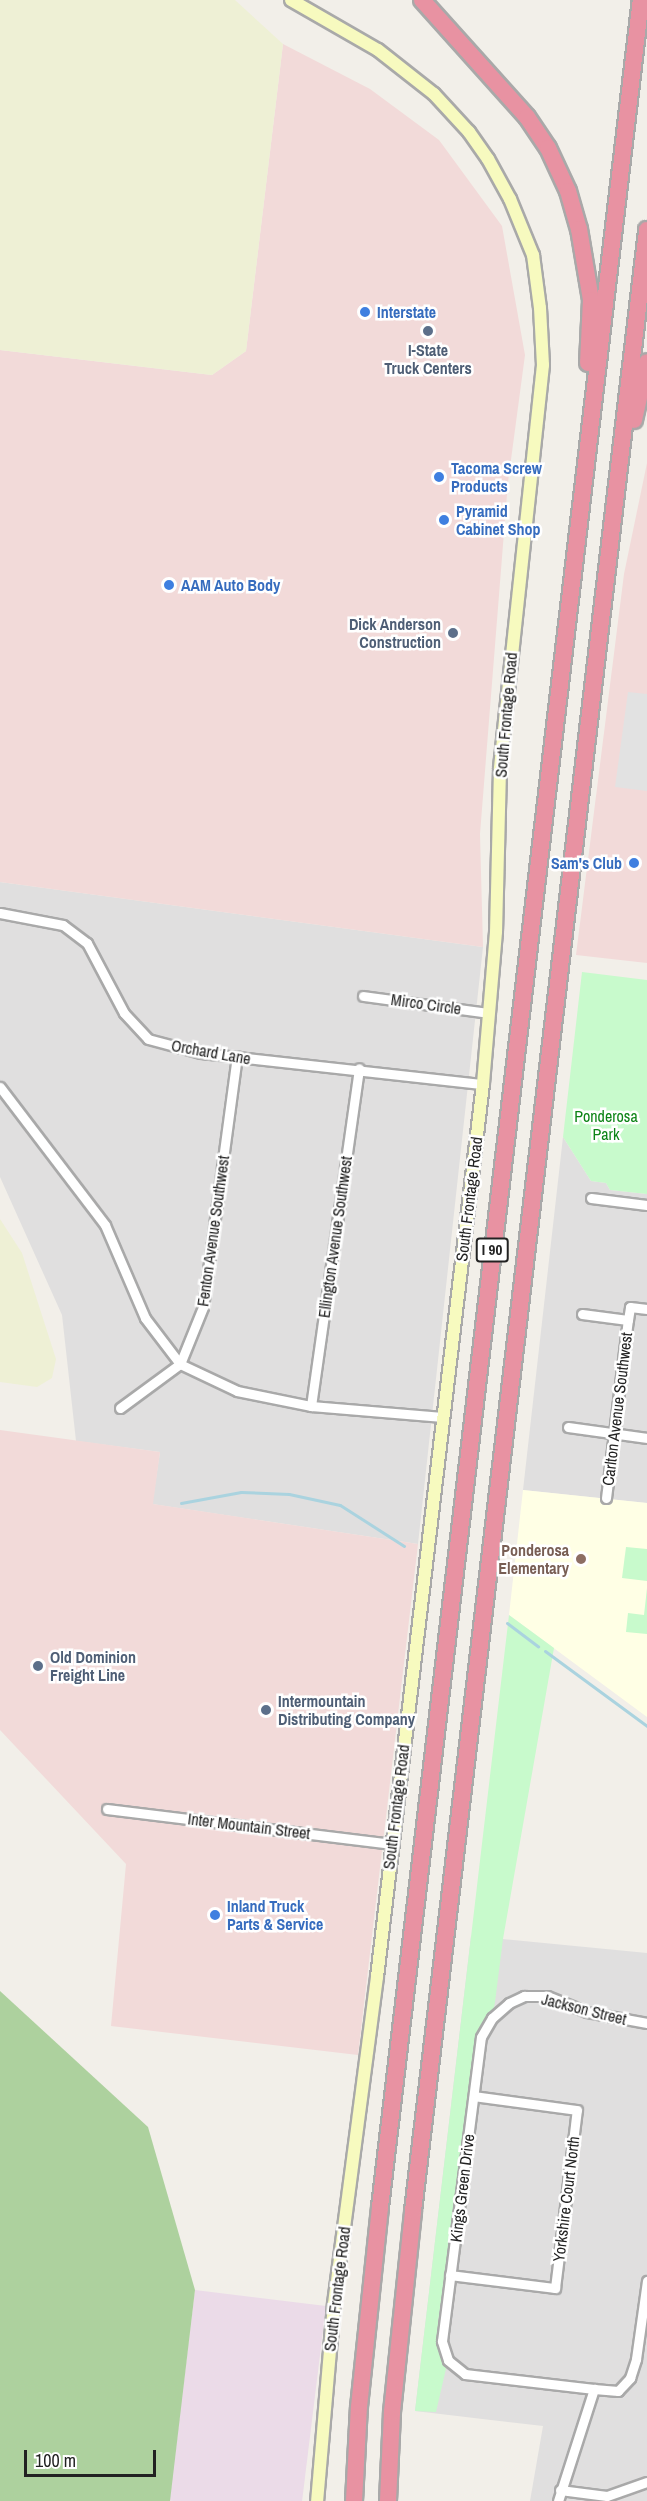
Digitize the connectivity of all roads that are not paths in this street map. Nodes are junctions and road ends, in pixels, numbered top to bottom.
1 (291, 0) edge
2 (422, 0) edge
3 (641, 0) edge
4 (647, 230) edge
5 (647, 362) edge
6 (583, 495) junction
7 (615, 506) junction
8 (0, 913) edge
9 (363, 996) dead end
10 (489, 1013) junction
11 (237, 1056) junction
12 (359, 1068) junction
13 (483, 1084) junction
14 (0, 1087) edge
15 (591, 1198) dead end
16 (647, 1205) edge
17 (647, 1309) edge
18 (582, 1314) dead end
19 (628, 1320) junction
20 (180, 1364) junction
21 (311, 1406) junction
22 (120, 1408) dead end
23 (443, 1417) junction
24 (568, 1427) dead end
25 (614, 1434) junction
26 (647, 1438) edge
27 (606, 1498) dead end
28 (107, 1809) dead end
29 (392, 1844) junction
30 (492, 2018) joint
31 (647, 2023) edge
32 (474, 2097) junction
33 (450, 2275) junction
34 (647, 2281) edge
35 (594, 2389) junction
36 (647, 2482) edge
37 (560, 2490) junction
38 (317, 2501) edge
39 (354, 2501) edge
40 (388, 2501) edge
41 (558, 2501) edge

1 - 10 main road, South Frontage Road
2 - 6 highway
3 - 6 highway, I 90
4 - 7 highway, I 90
5 - 7 highway
6 - 39 highway, I 90
7 - 40 highway, I 90
8 - 11 street, Orchard Lane
9 - 10 street, Mirco Circle
10 - 13 main road, South Frontage Road
11 - 12 street, Orchard Lane
11 - 20 street, Fenton Avenue Southwest
12 - 13 street, Orchard Lane
12 - 21 street, Ellington Avenue Southwest
13 - 23 main road, South Frontage Road
14 - 20 street
15 - 16 street
17 - 19 street
18 - 19 street
19 - 25 street, Carlton Avenue Southwest
20 - 21 street
20 - 22 street
21 - 23 street
23 - 29 main road, South Frontage Road
24 - 25 street
25 - 26 street
25 - 27 street, Carlton Avenue Southwest
28 - 29 street, Inter Mountain Street
29 - 38 main road, South Frontage Road
30 - 31 street, Jackson Street
30 - 32 street, Kings Green Drive
32 - 33 street, Kings Green Drive
32 - 33 street, Yorkshire Court North
33 - 35 street, Kings Green Drive
34 - 35 street
35 - 37 street
36 - 37 street
37 - 41 street

